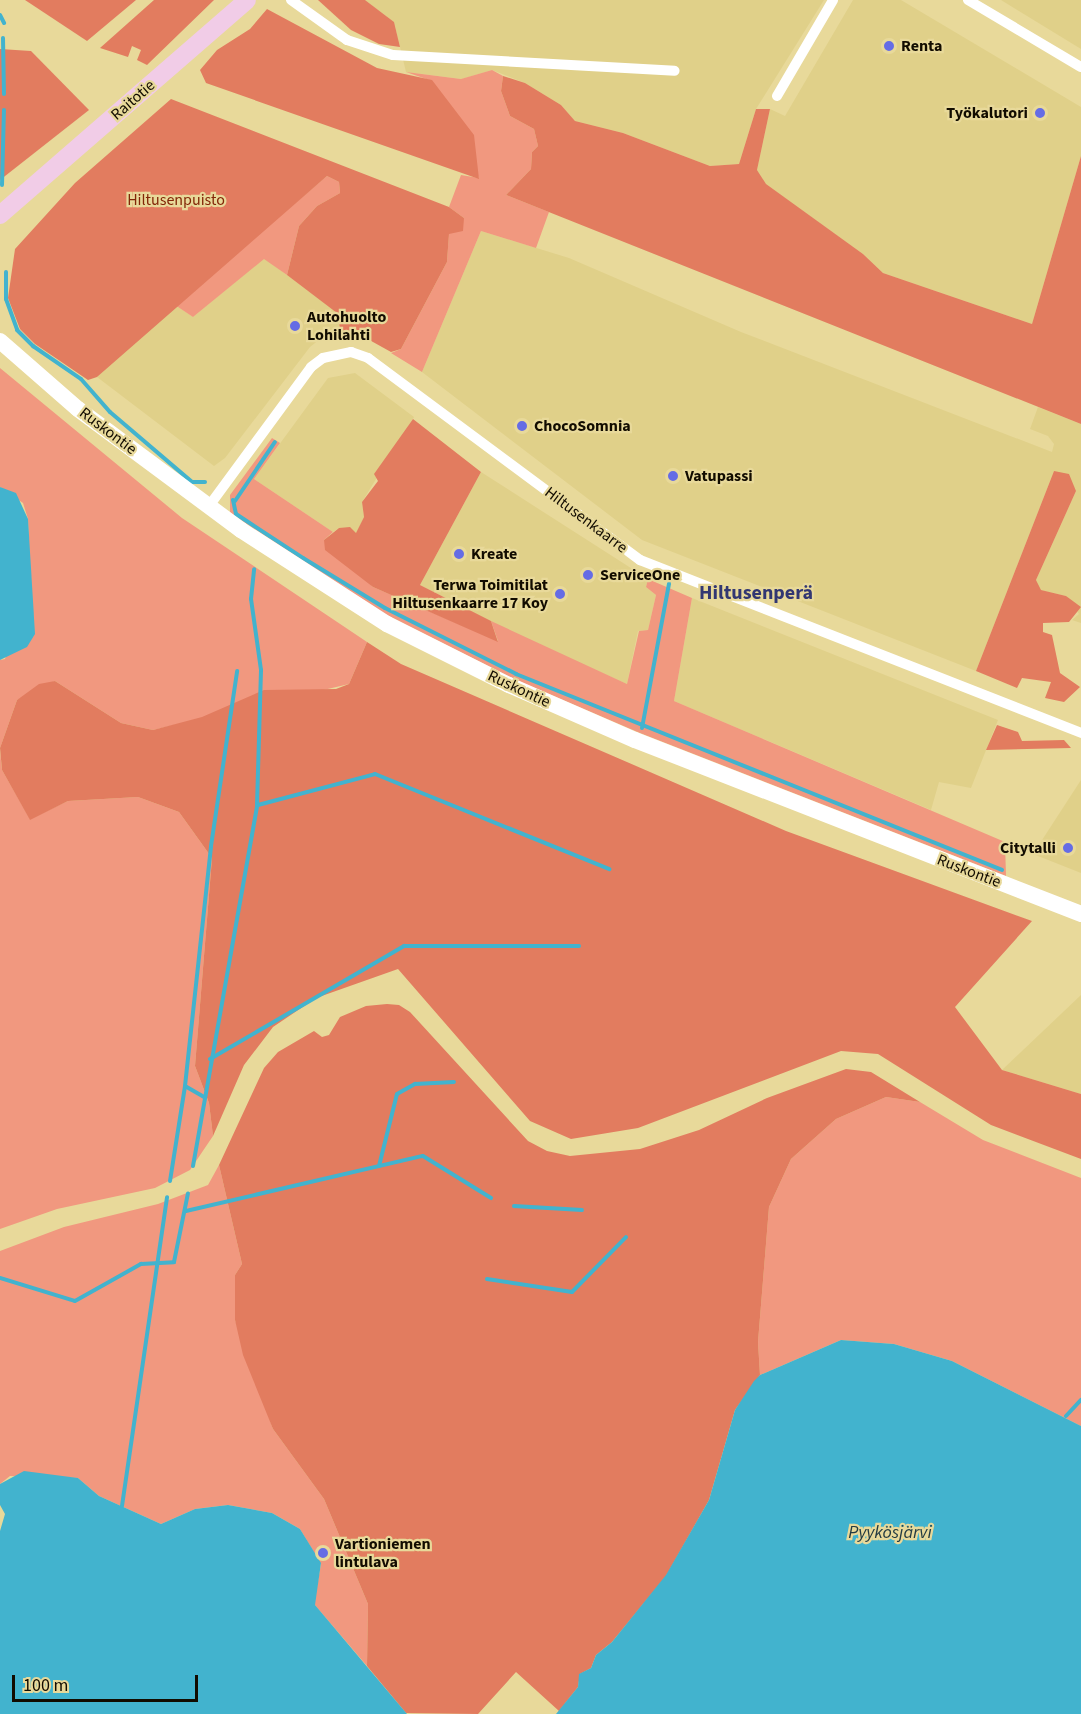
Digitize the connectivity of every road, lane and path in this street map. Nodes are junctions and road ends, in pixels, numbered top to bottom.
1 (247, 0) edge
2 (291, 0) edge
3 (833, 0) edge
4 (968, 0) edge
5 (1081, 67) edge
6 (675, 71) dead end
7 (777, 96) dead end
8 (17, 199) junction
9 (0, 215) edge
10 (0, 223) edge
11 (0, 341) edge
12 (0, 347) edge
13 (16, 355) junction
14 (209, 506) junction
15 (1081, 733) edge
16 (1081, 914) edge

1 - 8 main road, Raitotie
2 - 6 street
3 - 7 street
4 - 5 street
8 - 9 main road, Raitotie
8 - 10 main road, Raitotie
11 - 13 main road, Ruskontie
12 - 13 main road, Ruskontie
13 - 14 main road, Ruskontie
14 - 15 street, Hiltusenkaarre
14 - 16 main road, Ruskontie

